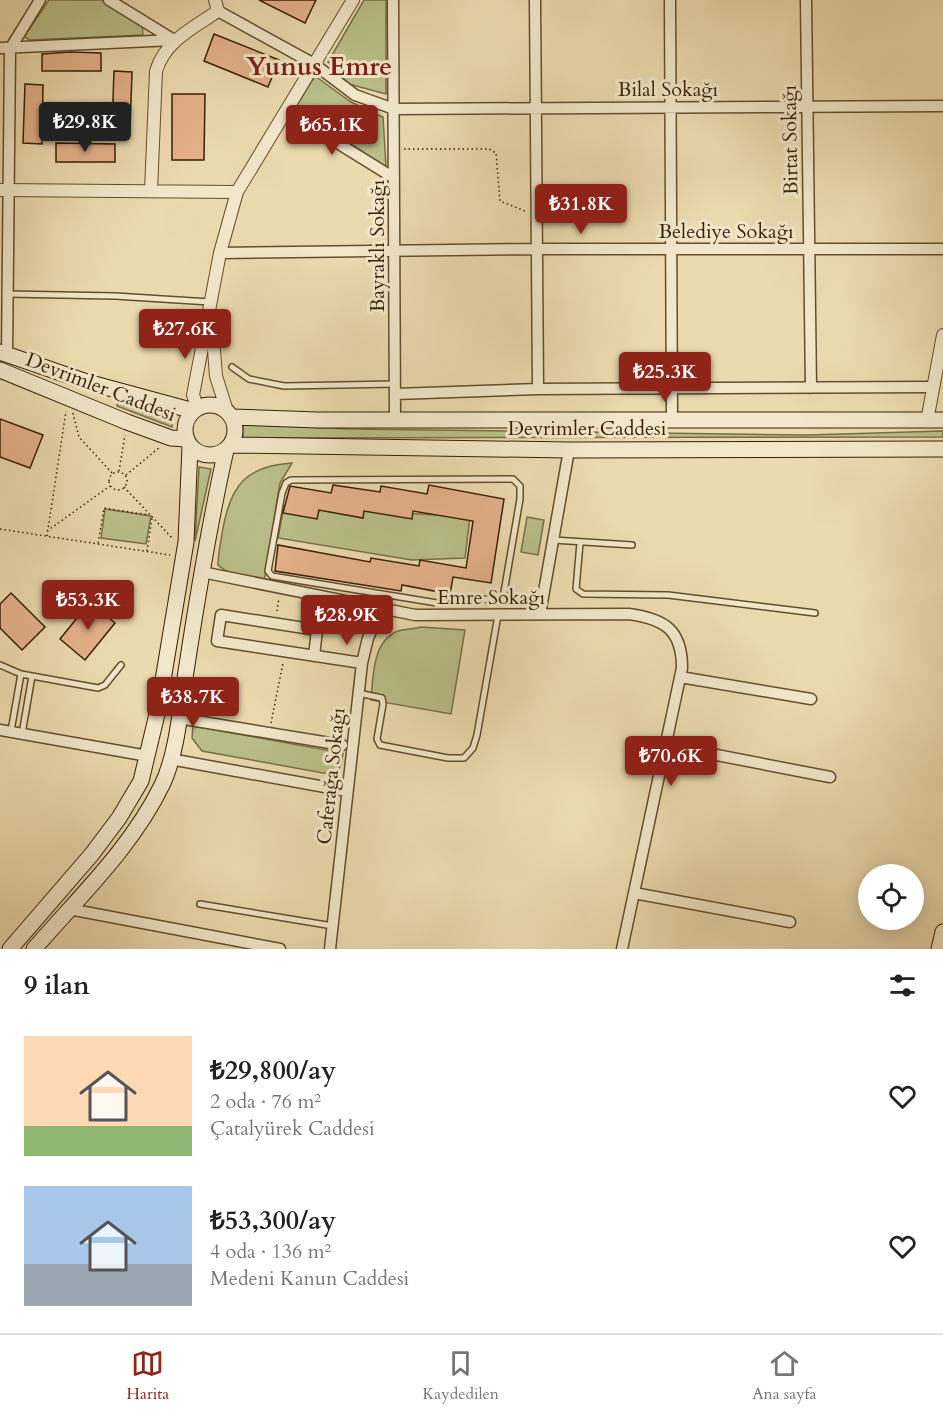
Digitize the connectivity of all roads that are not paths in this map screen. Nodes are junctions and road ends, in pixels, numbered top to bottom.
1 (40, 0) edge
2 (109, 0) edge
3 (353, 0) edge
4 (393, 0) edge
5 (534, 0) edge
6 (670, 0) edge
7 (806, 0) edge
8 (216, 5) edge
9 (174, 40) junction
10 (5, 49) edge
11 (314, 64) junction
12 (807, 106) junction
13 (943, 106) edge
14 (670, 107) junction
15 (535, 108) junction
16 (394, 109) junction
17 (286, 111) junction
18 (394, 178) junction
19 (4, 190) edge
20 (151, 191) junction
21 (237, 192) junction
22 (537, 249) junction
23 (671, 249) junction
24 (809, 249) junction
25 (943, 249) edge
26 (394, 250) junction
27 (220, 253) junction
28 (8, 294) junction
29 (211, 305) junction
30 (943, 335) edge
31 (4, 353) edge
32 (232, 367) dead end
33 (0, 370) edge
34 (933, 387) junction
35 (672, 388) junction
36 (811, 388) junction
37 (396, 389) junction
38 (538, 389) junction
39 (196, 410) junction
40 (229, 414) junction
41 (395, 420) junction
42 (672, 420) junction
43 (943, 420) edge
44 (927, 421) junction
45 (183, 441) junction
46 (228, 447) junction
47 (943, 449) edge
48 (569, 450) junction
49 (553, 540) junction
50 (580, 543) junction
51 (632, 545) dead end
52 (202, 572) junction
53 (503, 598) junction
54 (542, 602) junction
55 (381, 610) junction
56 (815, 613) dead end
57 (540, 614) junction
58 (498, 615) junction
59 (314, 656) junction
60 (362, 663) junction
61 (0, 665) edge
62 (121, 665) dead end
63 (21, 674) junction
64 (32, 676) junction
65 (680, 677) junction
66 (358, 693) junction
67 (811, 699) dead end
68 (178, 718) junction
69 (5, 730) edge
70 (22, 734) junction
71 (342, 745) dead end
72 (665, 746) junction
73 (148, 756) junction
74 (170, 759) junction
75 (830, 777) dead end
76 (347, 791) junction
77 (634, 893) junction
78 (200, 904) dead end
79 (69, 909) junction
80 (790, 922) dead end
81 (333, 926) junction
82 (943, 932) edge
83 (10, 949) edge
84 (34, 949) edge
85 (280, 949) edge
86 (330, 949) edge
87 (622, 949) edge
88 (939, 949) edge

1 - 10 street
2 - 9 street
3 - 11 street
4 - 16 street, Bayraklı Sokağı
5 - 15 street
6 - 14 street
7 - 12 street, Birtat Sokağı
8 - 9 street
8 - 11 street
9 - 10 street
9 - 20 street
10 - 19 street
11 - 16 street
11 - 17 street
12 - 13 street, Bilal Sokağı
12 - 14 street, Bilal Sokağı
12 - 24 street, Birtat Sokağı
14 - 15 street, Bilal Sokağı
14 - 23 street
15 - 16 street, Bilal Sokağı
15 - 22 street
16 - 18 street, Bayraklı Sokağı
17 - 18 street
17 - 21 street
18 - 26 street, Bayraklı Sokağı
19 - 20 street
19 - 28 street
20 - 21 street
21 - 27 street
22 - 23 street, Belediye Sokağı
22 - 26 street, Belediye Sokağı
22 - 38 street
23 - 24 street, Belediye Sokağı
23 - 35 street
24 - 25 street, Belediye Sokağı
24 - 36 street, Birtat Sokağı
26 - 27 street, Belediye Sokağı
26 - 37 street, Bayraklı Sokağı
27 - 29 street
28 - 29 lane
28 - 31 street
29 - 39 street
29 - 40 street
30 - 34 street
31 - 39 main road, Devrimler Caddesi
32 - 37 lane
33 - 45 main road, Devrimler Caddesi
34 - 36 street
34 - 44 street
35 - 36 street
35 - 38 street
35 - 42 street
37 - 38 street
37 - 41 street, Bayraklı Sokağı
39 - 40 main road
39 - 45 main road
40 - 41 main road, Devrimler Caddesi
40 - 46 main road
41 - 42 main road, Devrimler Caddesi
42 - 44 main road, Devrimler Caddesi
43 - 44 main road, Devrimler Caddesi
45 - 46 main road
45 - 73 main road
46 - 48 main road, Devrimler Caddesi
46 - 52 main road
47 - 48 main road, Devrimler Caddesi
48 - 49 street
49 - 50 lane
49 - 54 street
50 - 51 lane
50 - 56 lane
52 - 55 street, Emre Sokağı
52 - 68 main road
53 - 53 lane
53 - 54 lane
54 - 57 street
55 - 58 street, Emre Sokağı
55 - 60 street, Caferağa Sokağı
57 - 58 street, Emre Sokağı
57 - 65 street, Emre Sokağı
58 - 66 lane
59 - 59 street
59 - 60 street
60 - 66 street, Caferağa Sokağı
61 - 63 lane
62 - 64 lane
63 - 64 lane
63 - 69 lane
64 - 70 lane
65 - 67 street
65 - 72 street
66 - 76 street, Caferağa Sokağı
68 - 71 street
68 - 74 main road
69 - 70 street
70 - 73 street
72 - 75 street
72 - 77 street
73 - 74 main road
73 - 83 main road
74 - 76 street
74 - 79 main road
76 - 81 street, Caferağa Sokağı
77 - 80 street
77 - 87 street
78 - 81 lane
79 - 84 main road
79 - 85 street
81 - 86 street, Caferağa Sokağı
82 - 88 main road

